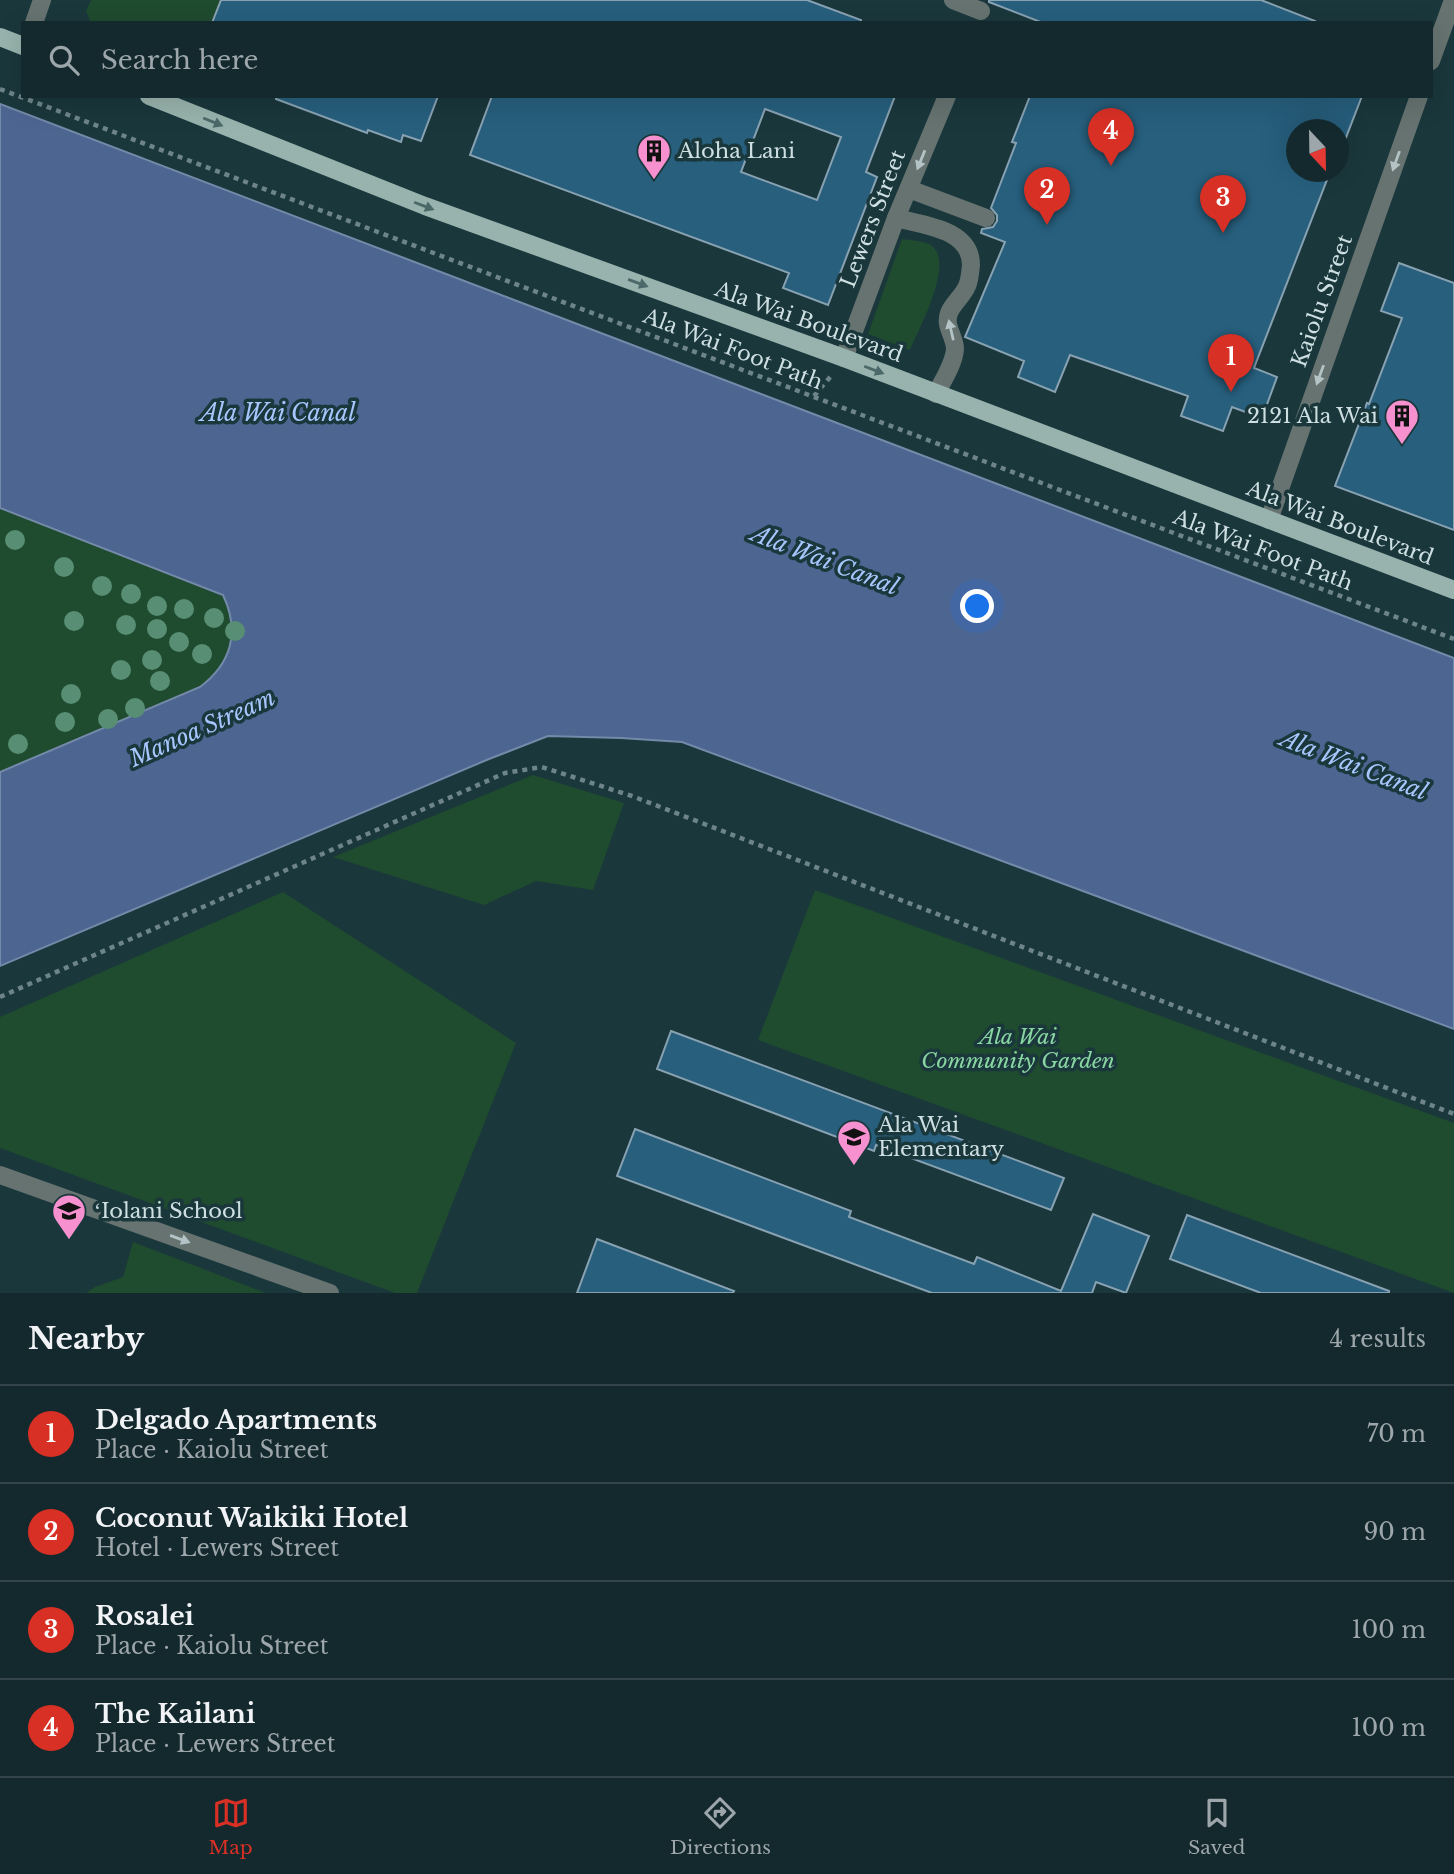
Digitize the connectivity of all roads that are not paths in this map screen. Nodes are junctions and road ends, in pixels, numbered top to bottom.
1 (42, 0) edge
2 (953, 0) edge
3 (1454, 0) edge
4 (981, 11) edge
5 (35, 21) edge
6 (0, 37) edge
7 (21, 45) edge
8 (1433, 56) edge
9 (154, 98) edge
10 (946, 98) edge
11 (1418, 98) edge
12 (909, 189) junction
13 (896, 218) junction
14 (986, 218) dead end
15 (844, 358) junction
16 (936, 394) junction
17 (1269, 520) junction
18 (1454, 590) edge
19 (0, 1175) edge
20 (330, 1293) edge

1 - 5 street
2 - 4 street
3 - 8 street
6 - 7 main road
9 -> 15 main road, Ala Wai Boulevard
10 -> 12 street, Lewers Street
11 -> 17 street, Kaiolu Street
12 - 13 street, Lewers Street
12 - 14 street
13 - 15 street, Lewers Street
16 -> 13 street
15 -> 16 main road, Ala Wai Boulevard
16 - 17 main road, Ala Wai Boulevard
17 - 18 main road, Ala Wai Boulevard
19 -> 20 street

